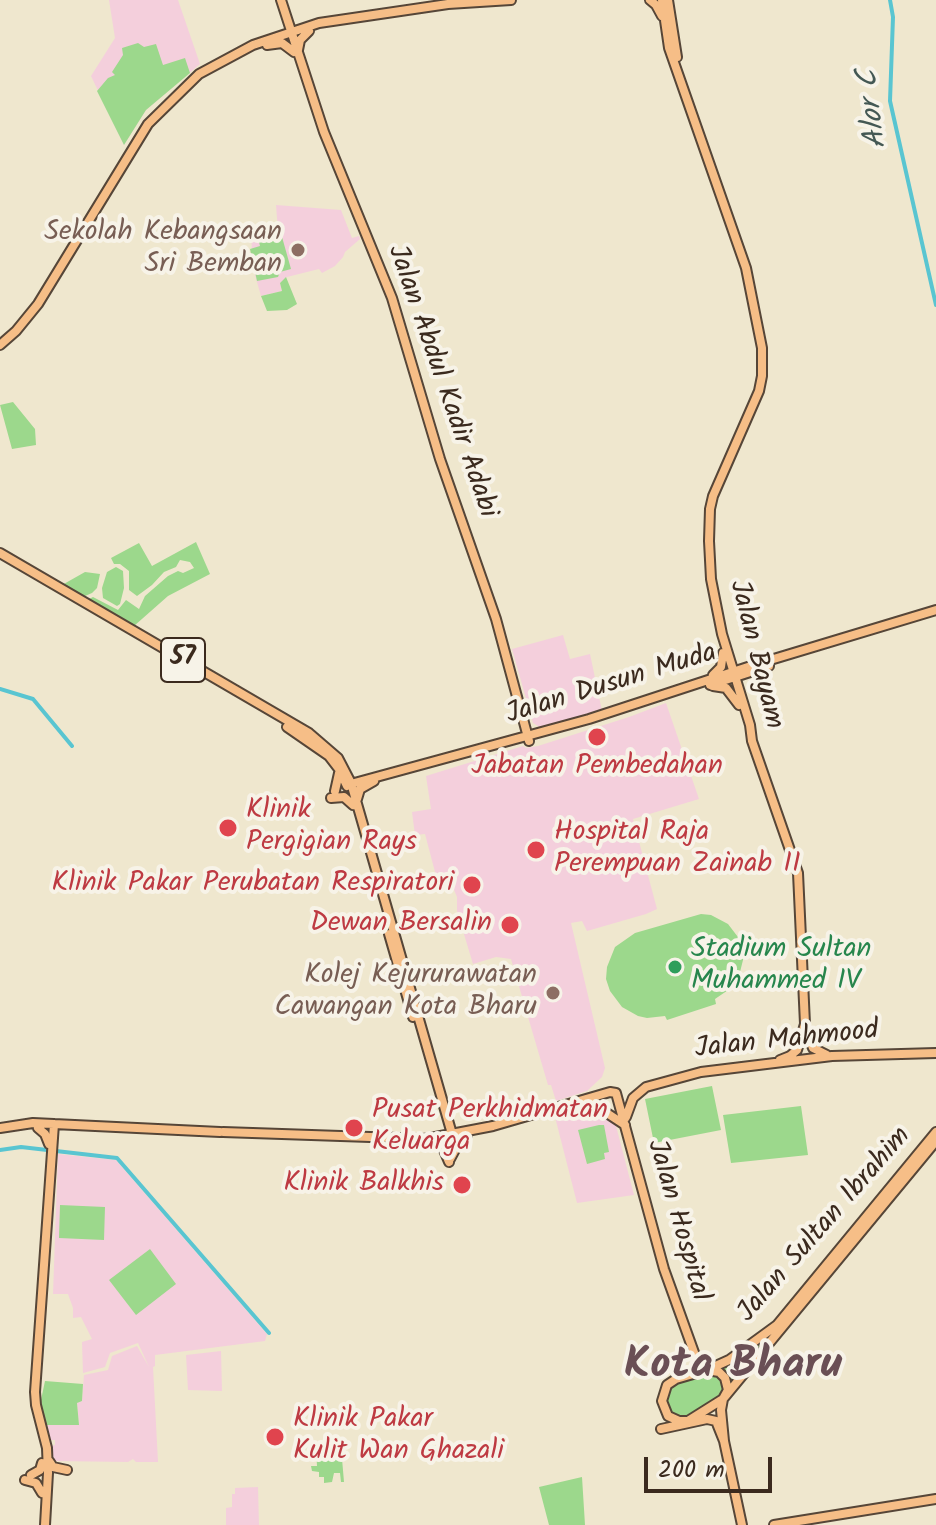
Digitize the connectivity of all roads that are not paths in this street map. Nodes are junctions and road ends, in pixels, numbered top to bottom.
1 (278, 0) edge
2 (511, 0) edge
3 (650, 0) edge
4 (662, 0) edge
5 (668, 0) edge
6 (679, 0) edge
7 (283, 13) junction
8 (666, 17) junction
9 (308, 28) junction
10 (290, 34) junction
11 (266, 43) junction
12 (296, 51) junction
13 (0, 345) edge
14 (0, 553) edge
15 (0, 560) edge
16 (936, 610) edge
17 (724, 648) junction
18 (758, 667) junction
19 (732, 675) junction
20 (703, 684) junction
21 (740, 701) junction
22 (524, 717) junction
23 (547, 731) junction
24 (530, 738) junction
25 (508, 742) junction
26 (341, 766) junction
27 (369, 780) junction
28 (349, 787) junction
29 (355, 807) junction
30 (805, 1024) junction
31 (936, 1051) edge
32 (832, 1056) junction
33 (780, 1060) junction
34 (659, 1081) joint
35 (590, 1102) junction
36 (620, 1107) junction
37 (446, 1113) junction
38 (625, 1125) junction
39 (52, 1126) junction
40 (93, 1127) junction
41 (1, 1128) edge
42 (38, 1128) junction
43 (67, 1129) junction
44 (477, 1129) junction
45 (936, 1132) edge
46 (467, 1136) junction
47 (450, 1137) junction
48 (427, 1139) junction
49 (936, 1141) edge
50 (51, 1145) junction
51 (751, 1367) junction
52 (707, 1370) junction
53 (723, 1399) junction
54 (722, 1424) junction
55 (661, 1429) dead end
56 (724, 1441) junction
57 (45, 1460) junction
58 (67, 1470) dead end
59 (57, 1476) dead end
60 (44, 1491) junction
61 (936, 1499) edge
62 (42, 1525) edge
63 (742, 1525) edge
64 (774, 1525) edge

1 - 7 main road, Jalan Abdul Kadir Adabi
2 - 9 main road
3 - 8 main road
4 - 8 main road
5 - 8 main road
6 - 8 main road
7 - 9 main road
7 - 10 main road, Jalan Abdul Kadir Adabi
7 - 11 main road
8 - 17 main road, Jalan Bayam
9 - 10 main road
9 - 12 main road
10 - 11 main road
10 - 12 main road, Jalan Abdul Kadir Adabi
11 - 12 main road
11 - 13 main road
12 - 22 main road, Jalan Abdul Kadir Adabi
14 - 26 main road, 57
15 - 26 main road, 57
16 - 18 main road
17 - 18 main road
17 - 19 main road, Jalan Bayam
17 - 20 main road
18 - 19 main road
18 - 21 main road
19 - 20 main road
19 - 21 main road, Jalan Bayam
20 - 21 main road
20 - 23 main road, Jalan Dusun Muda
20 - 24 main road
21 - 30 main road, Jalan Bayam
22 - 23 main road
22 - 24 main road, Jalan Abdul Kadir Adabi
22 - 25 main road
23 - 24 main road, Jalan Dusun Muda
24 - 25 main road, Jalan Dusun Muda
24 - 27 main road, Jalan Dusun Muda
25 - 27 main road, Jalan Dusun Muda
26 - 27 main road
26 - 28 main road, 57
26 - 29 main road
27 - 28 main road, Jalan Dusun Muda
27 - 29 main road
28 - 29 main road, 57
29 - 37 main road, 57
29 - 47 main road, 57
30 - 32 main road
30 - 33 main road
31 - 32 main road, Jalan Mahmood
32 - 33 main road, Jalan Mahmood
33 - 34 main road, Jalan Mahmood
34 - 38 main road, Jalan Hospital
35 - 36 main road
35 - 38 main road
35 - 46 main road
36 - 38 main road, Jalan Hospital
36 - 44 main road
37 - 44 main road
37 - 47 main road, 57
38 - 52 main road, Jalan Hospital
39 - 40 main road
39 - 41 main road
39 - 42 main road
39 - 43 main road
39 - 50 main road
40 - 43 main road
40 - 48 main road
41 - 42 main road
42 - 50 main road
43 - 50 main road
44 - 47 main road
45 - 52 main road, Jalan Sultan Ibrahim
46 - 47 main road
46 - 48 main road
47 - 48 main road
49 - 51 main road, Jalan Sultan Ibrahim
50 - 57 main road
51 - 53 main road, Jalan Sultan Ibrahim
51 - 54 main road
52 - 53 main road
52 - 53 main road
53 - 54 main road
54 - 56 main road
55 - 56 main road
56 - 63 main road
57 - 58 main road
57 - 60 main road
57 - 60 main road
57 - 60 main road
59 - 60 main road
60 - 62 main road
61 - 64 main road

